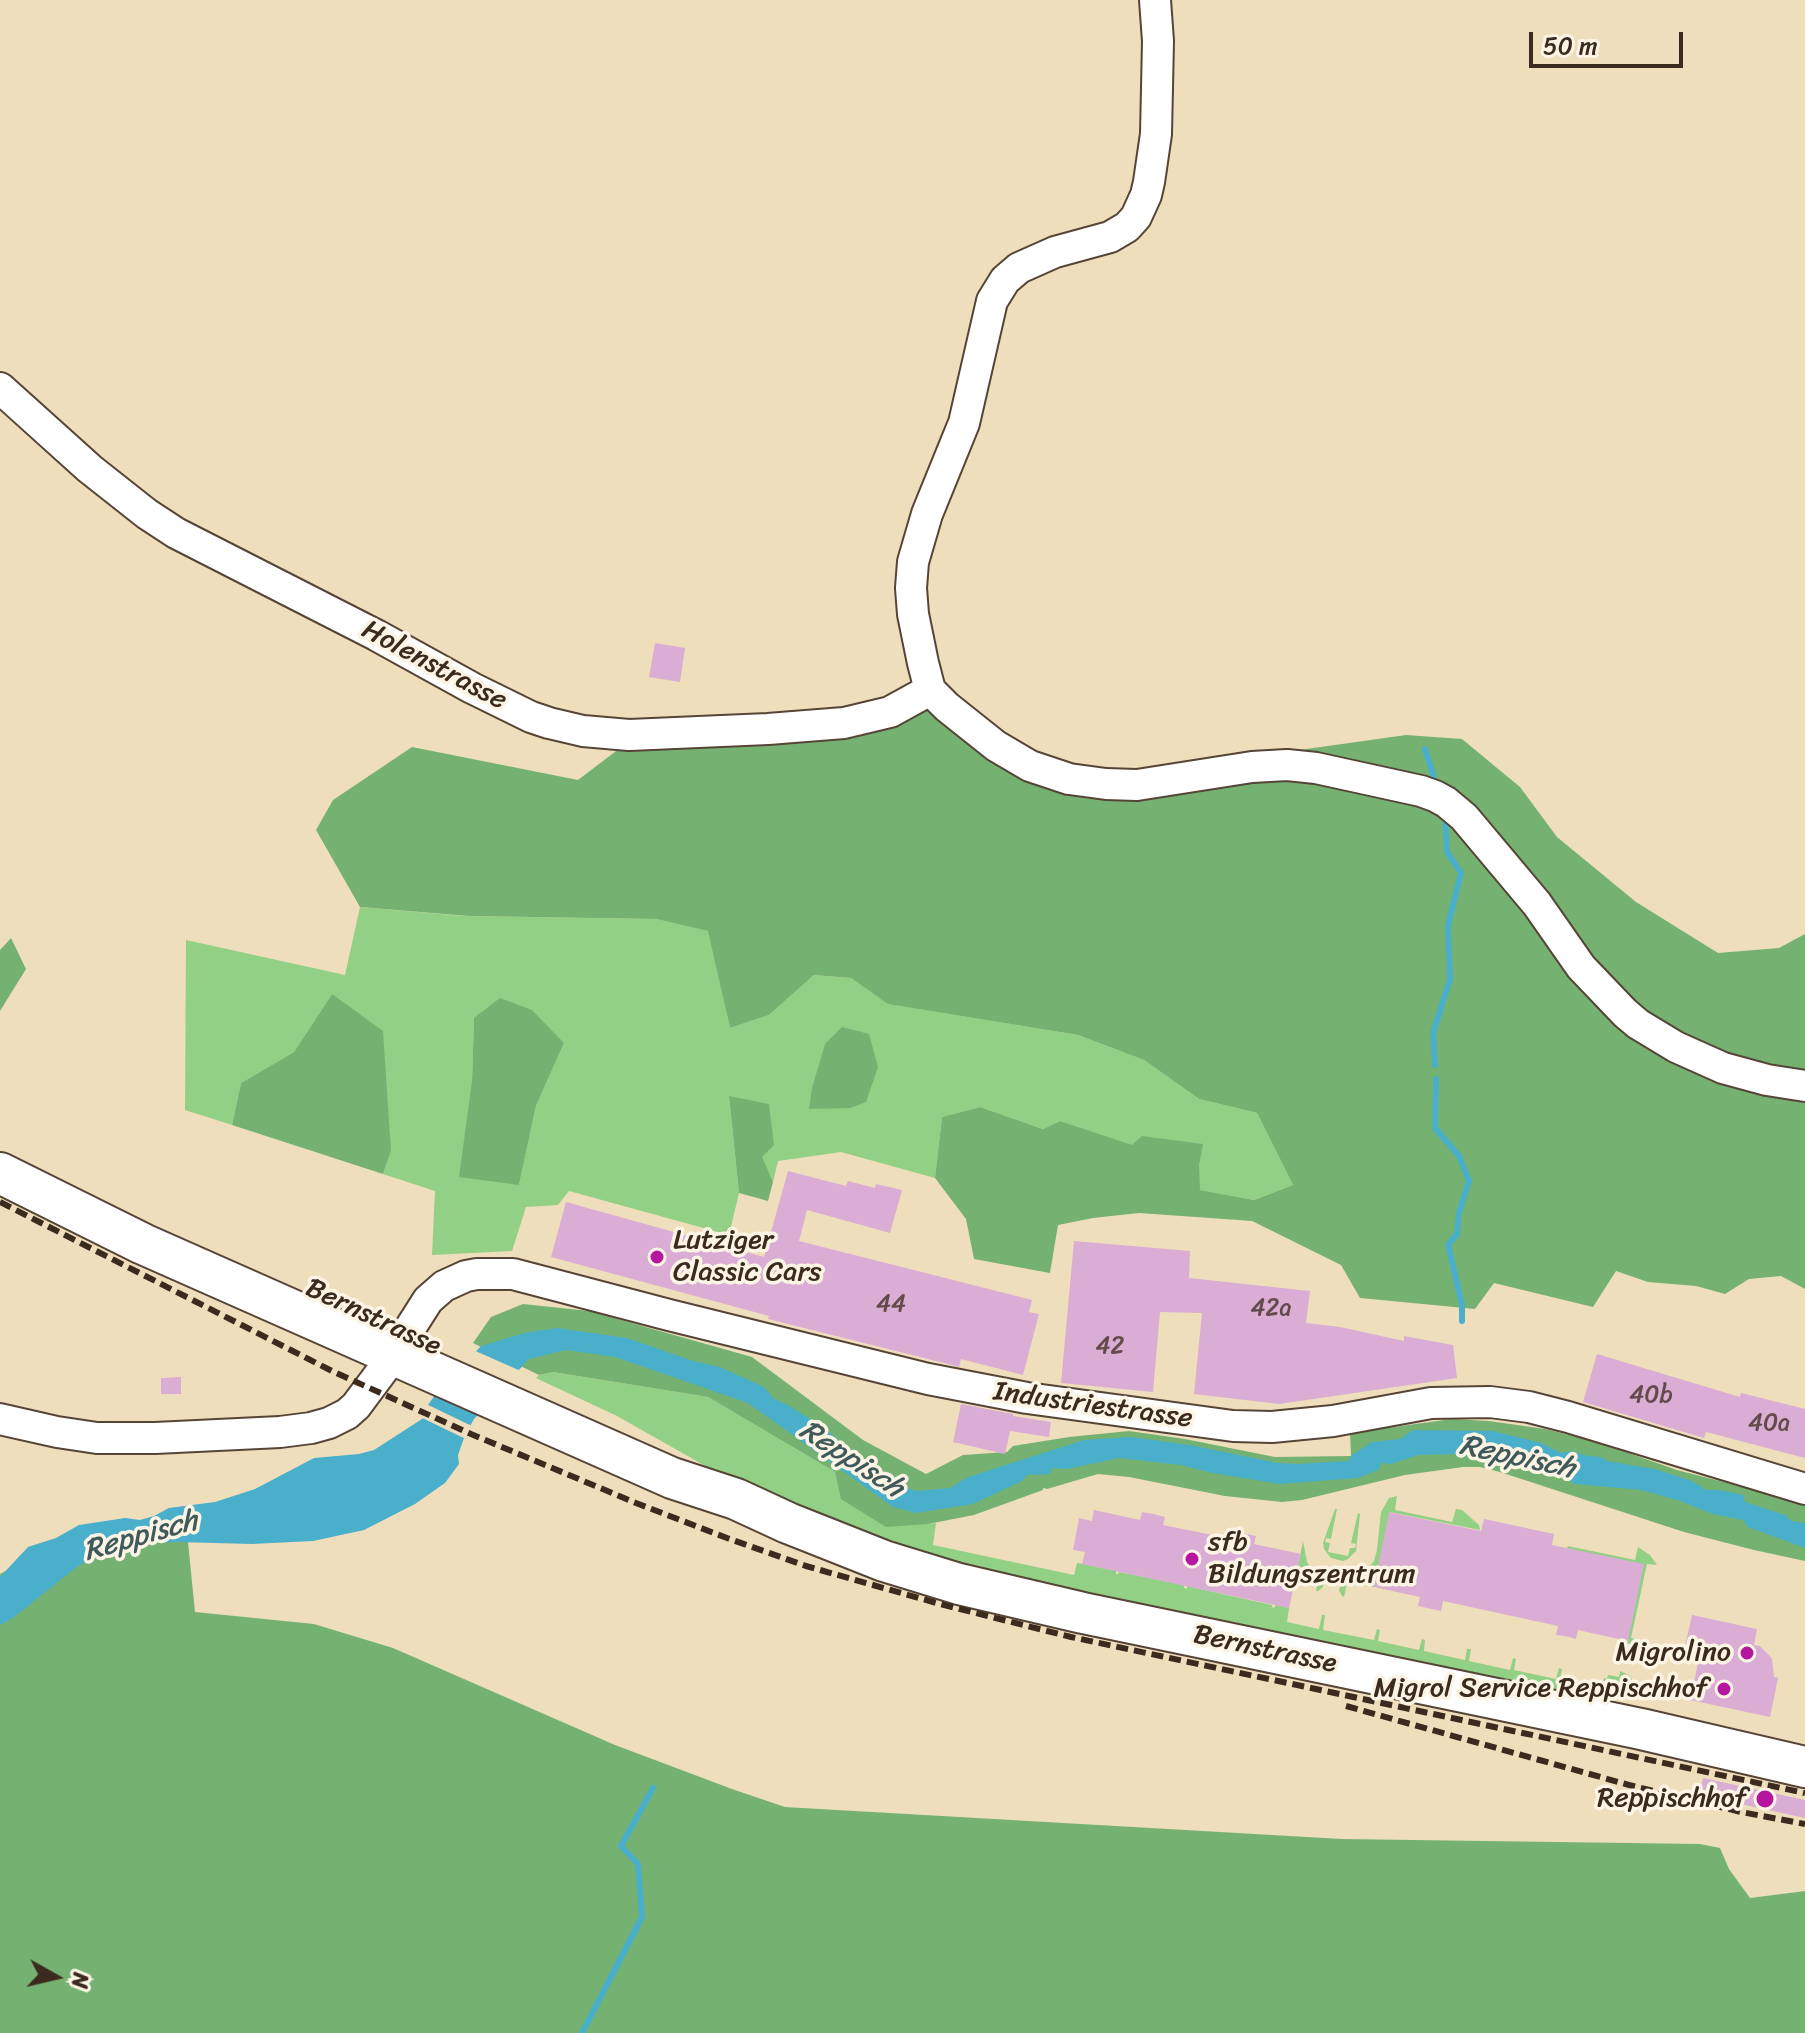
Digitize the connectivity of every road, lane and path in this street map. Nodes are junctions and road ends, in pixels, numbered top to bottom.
1 (1155, 0) edge
2 (0, 388) edge
3 (930, 690) junction
4 (1805, 1086) edge
5 (0, 1158) edge
6 (0, 1173) edge
7 (401, 1344) junction
8 (0, 1419) edge
9 (1805, 1489) edge
10 (1805, 1767) edge

1 - 3 street
2 - 3 street, Holenstrasse
3 - 4 street
5 - 7 main road, Bernstrasse
6 - 7 main road, Bernstrasse
7 - 8 street, Industriestrasse
7 - 9 street, Industriestrasse
7 - 10 main road, Bernstrasse

